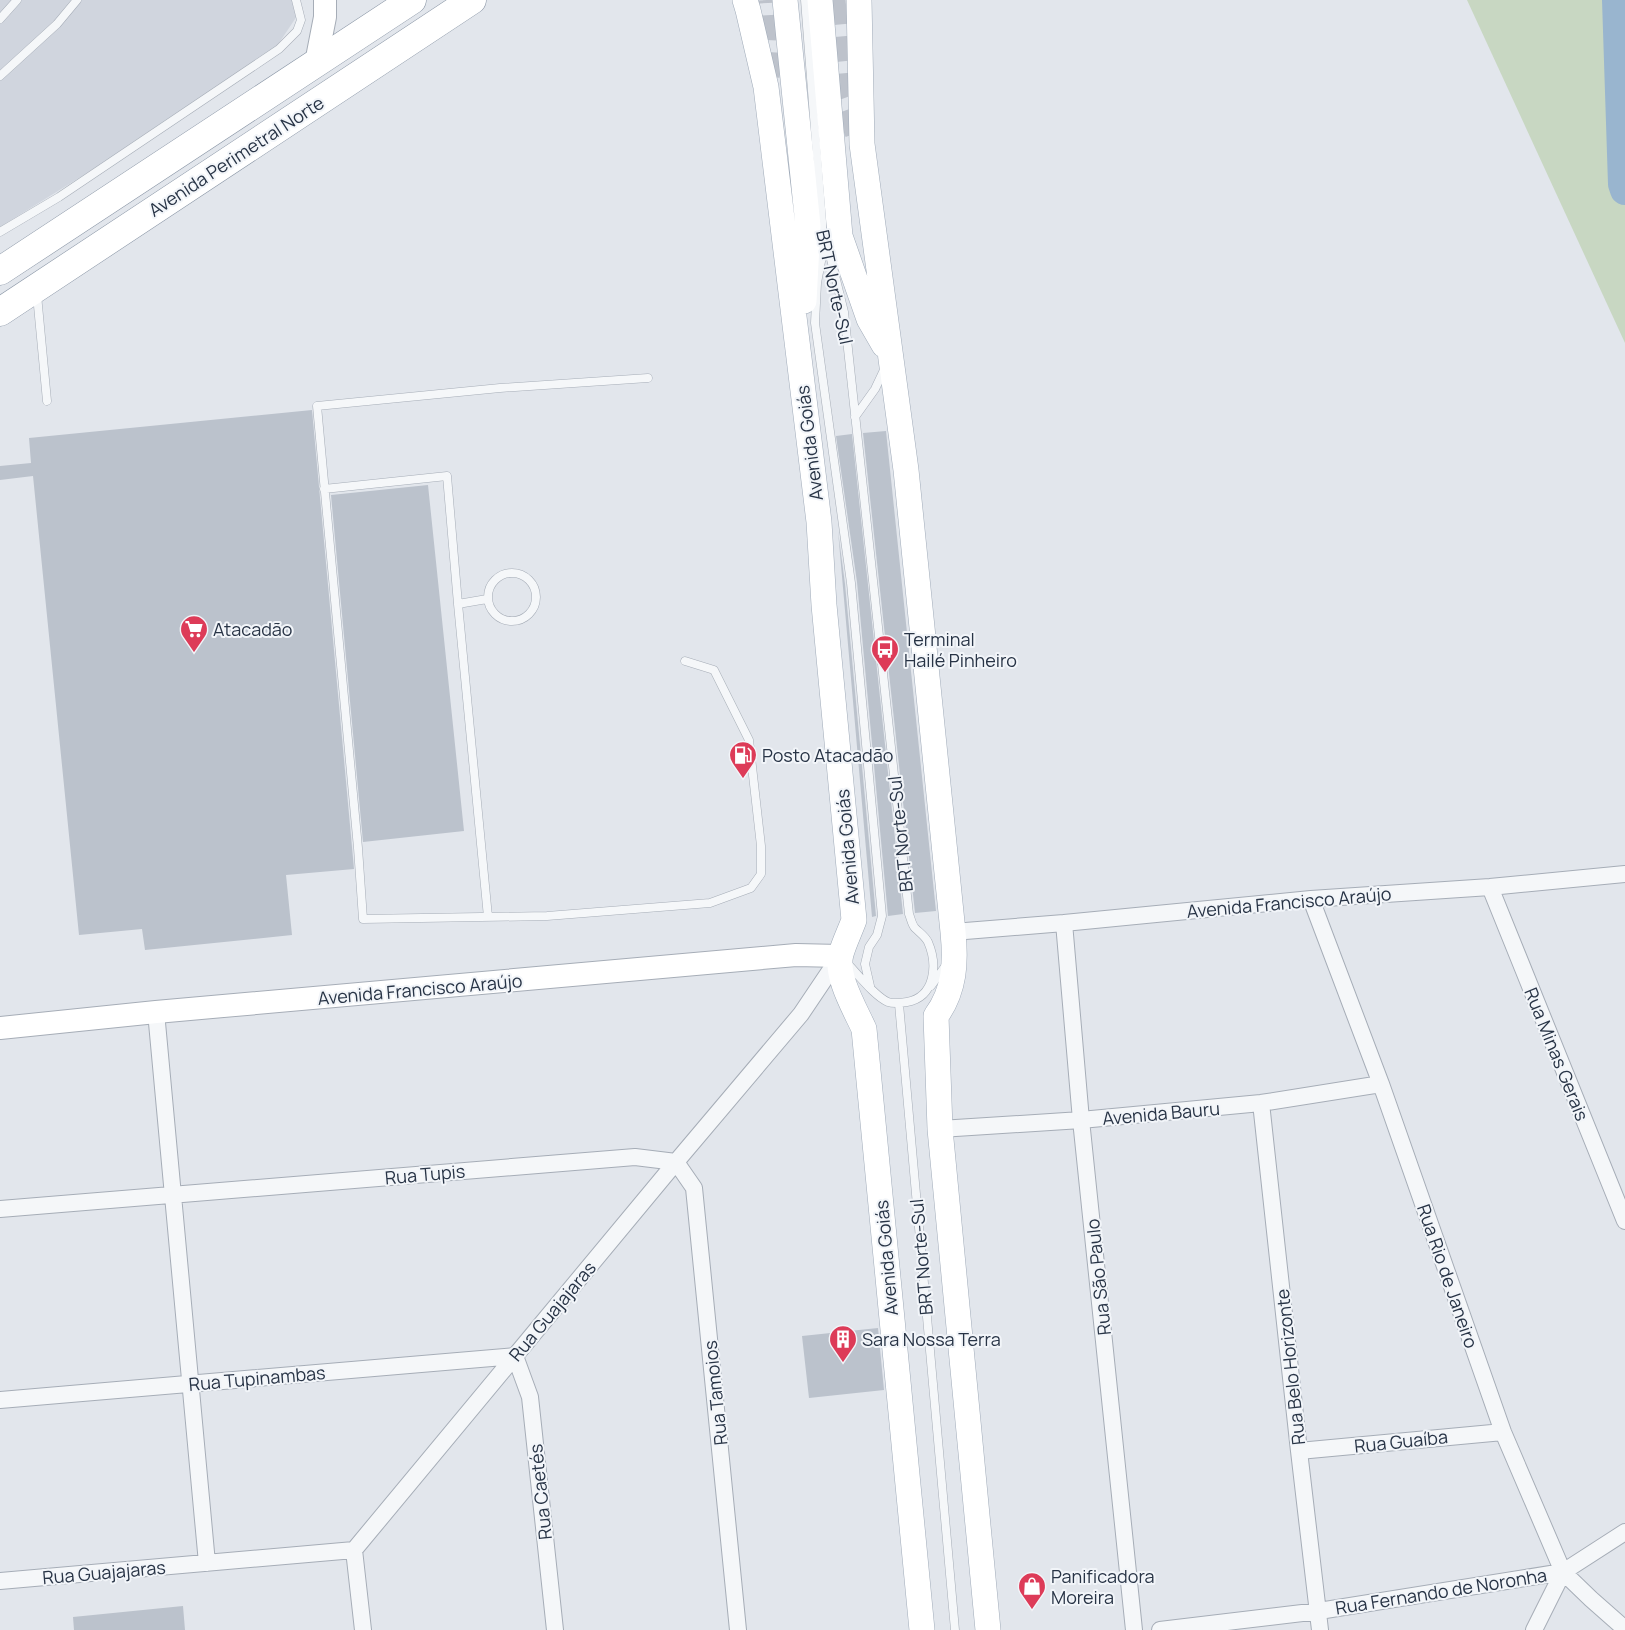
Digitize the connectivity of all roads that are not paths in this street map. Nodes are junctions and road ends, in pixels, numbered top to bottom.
1 (17, 0) edge
2 (77, 0) edge
3 (296, 0) edge
4 (325, 0) edge
5 (412, 0) edge
6 (472, 0) edge
7 (745, 0) edge
8 (785, 0) edge
9 (804, 0) edge
10 (820, 0) edge
11 (859, 0) edge
12 (0, 19) edge
13 (316, 63) junction
14 (0, 76) edge
15 (823, 224) junction
16 (0, 232) edge
17 (0, 271) edge
18 (37, 288) junction
19 (0, 312) edge
20 (891, 356) junction
21 (801, 369) junction
22 (648, 378) dead end
23 (47, 402) dead end
24 (856, 417) junction
25 (324, 488) junction
26 (487, 599) junction
27 (458, 604) junction
28 (685, 661) dead end
29 (1625, 874) edge
30 (1490, 887) junction
31 (1311, 899) junction
32 (488, 917) junction
33 (1064, 923) junction
34 (954, 943) junction
35 (840, 956) junction
36 (870, 986) junction
37 (928, 989) junction
38 (899, 1004) junction
39 (156, 1012) junction
40 (0, 1028) edge
41 (1381, 1084) junction
42 (1261, 1103) junction
43 (1081, 1120) junction
44 (940, 1129) junction
45 (676, 1162) junction
46 (173, 1194) junction
47 (0, 1209) edge
48 (1625, 1220) edge
49 (515, 1356) junction
50 (192, 1384) junction
51 (0, 1400) edge
52 (1502, 1432) junction
53 (1299, 1451) junction
54 (1625, 1532) edge
55 (354, 1550) junction
56 (207, 1563) junction
57 (1563, 1572) junction
58 (0, 1581) edge
59 (1318, 1610) junction
60 (1625, 1629) edge
61 (363, 1630) edge
62 (555, 1630) edge
63 (738, 1630) edge
64 (922, 1630) edge
65 (955, 1630) edge
66 (988, 1630) edge
67 (1134, 1630) edge
68 (1160, 1630) edge
69 (1320, 1630) edge
70 (1534, 1630) edge

1 - 12 lane
2 - 14 lane
3 - 16 lane
4 - 13 street
5 - 13 highway, Avenida Perimetral Norte
6 - 18 highway, Avenida Perimetral Norte
7 - 21 main road, Avenida Goiás
8 - 15 main road
9 - 15 lane
10 - 15 main road
11 - 20 main road
13 - 17 highway, Avenida Perimetral Norte
15 - 20 main road
15 - 21 main road
15 - 24 lane, BRT Norte-Sul
15 - 36 lane, BRT Norte-Sul
18 - 19 highway, Avenida Perimetral Norte
18 - 23 lane
20 - 24 lane
20 - 34 main road
21 - 35 main road, Avenida Goiás
22 - 25 lane
24 - 37 lane, BRT Norte-Sul
25 - 27 lane
25 - 32 lane
26 - 26 lane
26 - 27 lane
27 - 32 lane
28 - 32 lane
29 - 30 street, Avenida Francisco Araújo
30 - 31 street, Avenida Francisco Araújo
30 - 48 street, Rua Minas Gerais
31 - 33 street, Avenida Francisco Araújo
31 - 41 street, Rua Rio de Janeiro
33 - 34 street, Avenida Francisco Araújo
33 - 43 street, Rua São Paulo
34 - 37 lane
34 - 44 main road
35 - 36 lane
35 - 39 street, Avenida Francisco Araújo
35 - 45 street, Rua Guajajaras
35 - 64 main road, Avenida Goiás
36 - 38 lane
37 - 38 lane
38 - 65 lane, BRT Norte-Sul
39 - 40 street, Avenida Francisco Araújo
39 - 46 street
41 - 42 street, Avenida Bauru
41 - 52 street, Rua Rio de Janeiro
42 - 43 street, Avenida Bauru
42 - 53 street, Rua Belo Horizonte
43 - 44 street, Avenida Bauru
43 - 67 street, Rua São Paulo
44 - 66 main road
45 - 46 street, Rua Tupis
45 - 49 street, Rua Guajajaras
45 - 63 street, Rua Tamoios
46 - 47 street, Rua Tupis
46 - 50 street
49 - 50 street, Rua Tupinambas
49 - 55 street, Rua Guajajaras
49 - 62 street, Rua Caetés
50 - 51 street, Rua Tupinambas
50 - 56 street
52 - 53 street, Rua Guaíba
52 - 57 street, Rua Rio de Janeiro
53 - 59 street, Rua Belo Horizonte
54 - 57 street, Rua Fernando de Noronha
55 - 56 street, Rua Guajajaras
55 - 61 street
56 - 58 street, Rua Guajajaras
57 - 59 street, Rua Fernando de Noronha
57 - 60 street, Rua Rio de Janeiro
57 - 70 street, Rua Fernando de Noronha
59 - 68 street, Rua Fernando de Noronha
59 - 69 street, Rua Belo Horizonte

